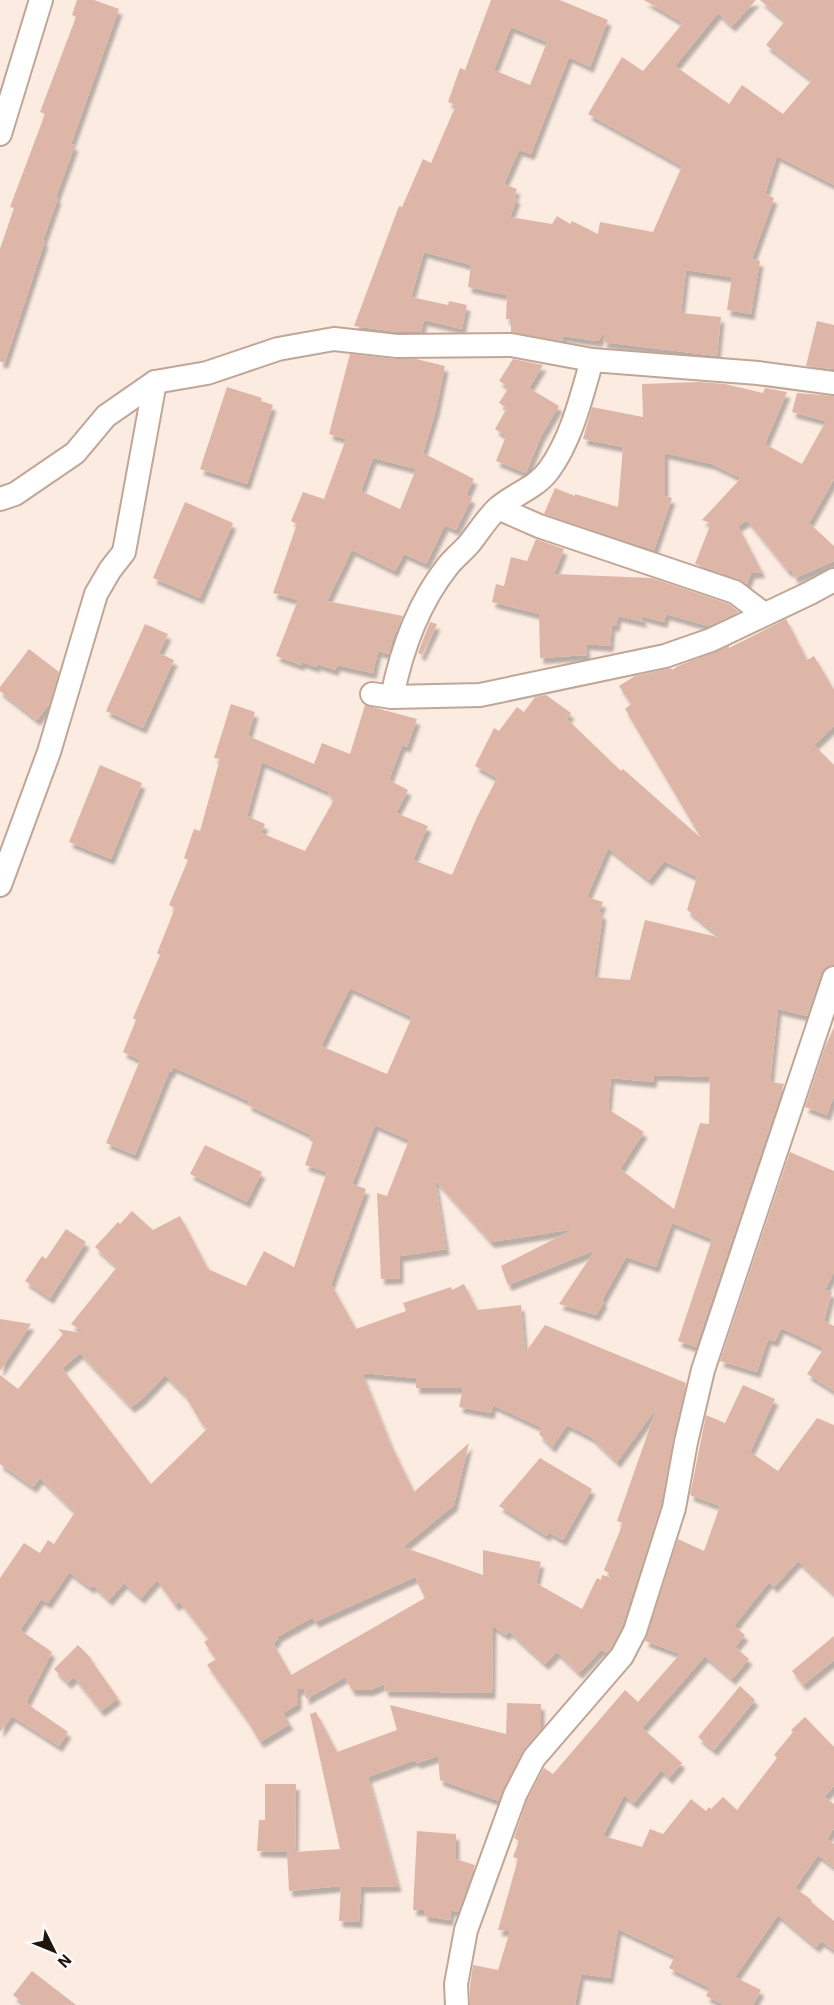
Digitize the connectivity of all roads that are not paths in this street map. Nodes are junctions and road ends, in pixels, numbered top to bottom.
1 (41, 0) edge
2 (0, 135) edge
3 (592, 360) junction
4 (155, 382) junction
5 (834, 383) edge
6 (0, 499) edge
7 (498, 508) junction
8 (834, 580) edge
9 (764, 614) junction
10 (0, 885) edge
11 (834, 978) edge
12 (457, 2005) edge

1 - 2 street
3 - 4 street
3 - 5 street
3 - 7 street
4 - 6 street
4 - 10 street
7 - 9 street
7 - 9 street
8 - 9 street
11 - 12 street

